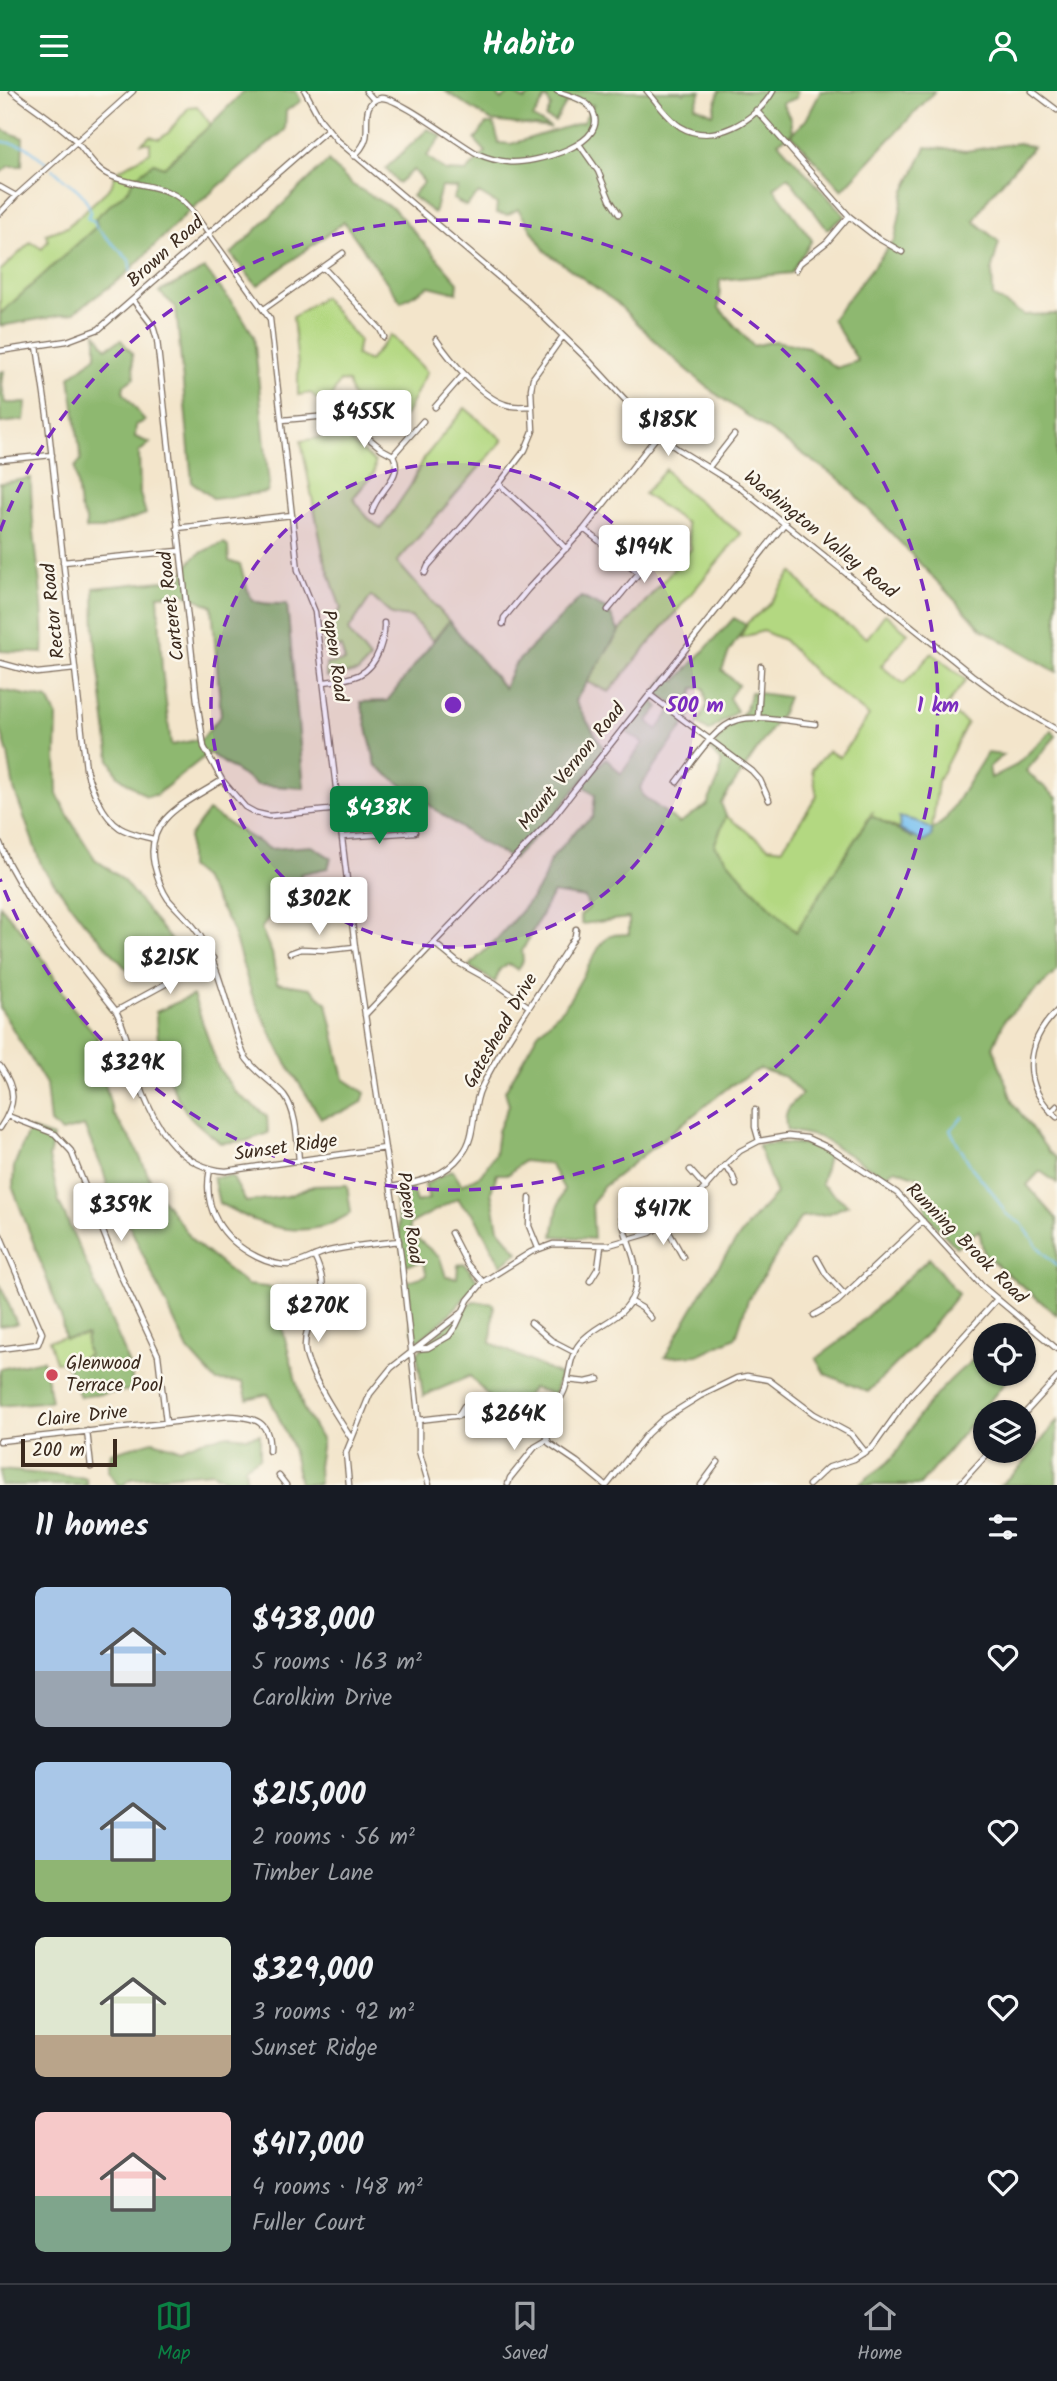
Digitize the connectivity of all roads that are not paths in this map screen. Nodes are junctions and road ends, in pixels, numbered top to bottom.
1 (12, 91) edge
2 (133, 91) edge
3 (305, 91) edge
4 (366, 91) edge
5 (556, 91) edge
6 (647, 91) edge
7 (774, 91) edge
8 (1032, 91) edge
9 (374, 100) junction
10 (756, 110) junction
11 (1057, 110) edge
12 (328, 128) junction
13 (76, 141) junction
14 (579, 144) junction
15 (354, 156) junction
16 (0, 187) edge
17 (16, 196) junction
18 (0, 213) edge
19 (619, 214) dead end
20 (849, 216) junction
21 (209, 233) junction
22 (902, 251) dead end
23 (342, 253) dead end
24 (323, 267) junction
25 (796, 270) dead end
26 (133, 300) junction
27 (264, 309) junction
28 (563, 336) junction
29 (384, 337) dead end
30 (436, 339) dead end
31 (37, 346) junction
32 (0, 351) edge
33 (464, 374) junction
34 (532, 406) junction
35 (435, 407) dead end
36 (282, 420) junction
37 (423, 421) dead end
38 (658, 435) junction
39 (734, 435) dead end
40 (51, 455) junction
41 (393, 455) junction
42 (0, 460) edge
43 (709, 467) junction
44 (499, 484) junction
45 (372, 512) dead end
46 (292, 515) junction
47 (785, 523) junction
48 (177, 528) junction
49 (584, 529) junction
50 (662, 545) dead end
51 (566, 549) junction
52 (179, 551) junction
53 (63, 562) junction
54 (638, 572) junction
55 (425, 573) dead end
56 (608, 610) dead end
57 (384, 623) dead end
58 (503, 624) dead end
59 (0, 663) edge
60 (761, 666) dead end
61 (75, 669) junction
62 (324, 682) junction
63 (650, 695) junction
64 (758, 719) junction
65 (815, 725) dead end
66 (1057, 730) edge
67 (711, 739) junction
68 (222, 781) junction
69 (677, 782) dead end
70 (769, 800) dead end
71 (339, 809) junction
72 (415, 832) dead end
73 (342, 837) junction
74 (153, 839) junction
75 (0, 843) edge
76 (576, 929) dead end
77 (434, 943) junction
78 (355, 947) junction
79 (290, 953) dead end
80 (212, 958) junction
81 (362, 999) junction
82 (376, 1003) junction
83 (528, 1006) junction
84 (116, 1011) junction
85 (1057, 1011) edge
86 (365, 1015) junction
87 (0, 1066) edge
88 (1057, 1106) edge
89 (755, 1110) dead end
90 (1051, 1112) junction
91 (8, 1116) junction
92 (1057, 1117) edge
93 (0, 1128) edge
94 (759, 1141) junction
95 (386, 1148) junction
96 (299, 1161) junction
97 (724, 1166) junction
98 (210, 1169) junction
99 (690, 1170) dead end
100 (736, 1185) dead end
101 (391, 1187) junction
102 (706, 1188) junction
103 (530, 1198) dead end
104 (621, 1209) dead end
105 (923, 1221) junction
106 (665, 1225) junction
107 (450, 1233) dead end
108 (0, 1235) edge
109 (398, 1241) junction
110 (629, 1241) junction
111 (601, 1246) junction
112 (538, 1248) junction
113 (314, 1256) junction
114 (683, 1257) dead end
115 (817, 1258) dead end
116 (590, 1281) dead end
117 (482, 1282) junction
118 (845, 1295) junction
119 (997, 1299) junction
120 (630, 1301) junction
121 (461, 1313) junction
122 (814, 1315) dead end
123 (651, 1318) dead end
124 (531, 1323) dead end
125 (0, 1349) edge
126 (1057, 1349) edge
127 (413, 1350) junction
128 (574, 1352) junction
129 (1057, 1378) edge
130 (599, 1379) dead end
131 (567, 1380) junction
132 (1036, 1401) edge
133 (458, 1416) dead end
134 (419, 1420) junction
135 (166, 1422) junction
136 (87, 1431) junction
137 (352, 1439) junction
138 (547, 1440) junction
139 (0, 1441) edge
140 (269, 1451) dead end
141 (866, 1453) junction
142 (718, 1462) dead end
143 (979, 1463) edge
144 (91, 1468) dead end
145 (279, 1476) dead end
146 (508, 1484) edge
147 (286, 1485) edge
148 (349, 1485) edge
149 (429, 1485) edge
150 (606, 1485) edge
151 (701, 1485) edge
152 (809, 1485) edge
153 (959, 1485) edge

1 - 13 street, Papen Road
2 - 13 street
3 - 12 street, Washington Valley Road
4 - 9 street
5 - 14 street
6 - 10 street
7 - 10 street
8 - 11 street
9 - 14 street
9 - 15 street
10 - 20 street
12 - 15 street, Washington Valley Road
12 - 21 street, Brown Road
13 - 17 street
13 - 21 street, Papen Road
14 - 19 street
15 - 28 street, Washington Valley Road
16 - 17 street
17 - 18 street
20 - 22 street
20 - 25 street
21 - 26 street, Brown Road
21 - 27 street, Papen Road
23 - 24 street
24 - 27 street
24 - 29 street
26 - 31 street, Brown Road
26 - 48 street, Carteret Road
27 - 36 street, Papen Road
28 - 34 street
28 - 38 street, Washington Valley Road
30 - 33 street
31 - 32 street, Brown Road
31 - 40 street, Rector Road
33 - 34 street
33 - 35 street
34 - 44 street
36 - 41 street
36 - 46 street, Papen Road
37 - 41 street
38 - 43 street, Washington Valley Road
38 - 49 street
39 - 43 street
40 - 42 street
40 - 53 street, Rector Road
41 - 45 street
43 - 47 street, Washington Valley Road
44 - 51 street
44 - 55 street
46 - 48 street
46 - 62 street, Papen Road
47 - 63 street, Mount Vernon Road
47 - 66 street, Washington Valley Road
48 - 52 street, Carteret Road
49 - 51 street
49 - 54 street
50 - 54 street
51 - 58 street
52 - 53 street
52 - 68 street, Carteret Road
53 - 61 street, Rector Road
54 - 56 street
57 - 62 street
59 - 61 street
60 - 64 street
61 - 74 street, Rector Road
62 - 71 street, Papen Road
63 - 67 street
63 - 77 street, Mount Vernon Road
64 - 65 street
64 - 67 street
67 - 69 street
67 - 70 street
68 - 71 street, Carteret Road
68 - 74 street
71 - 73 street, Papen Road
72 - 73 street
73 - 78 street, Papen Road
74 - 80 street
75 - 84 street, Sunset Ridge
76 - 83 street, Gateshead Drive
77 - 82 street, Mount Vernon Road
77 - 83 street
78 - 79 street
78 - 81 street, Papen Road
80 - 84 street
80 - 96 street
81 - 82 street
81 - 86 street, Papen Road
82 - 86 street, Mount Vernon Road
83 - 101 street, Gateshead Drive
84 - 98 street, Sunset Ridge
85 - 90 street
86 - 95 street, Papen Road
87 - 91 street
88 - 90 street
89 - 94 street
90 - 92 street
91 - 93 street
91 - 135 street
94 - 97 street, Running Brook Road
94 - 105 street, Running Brook Road
95 - 96 street, Sunset Ridge
95 - 101 street, Papen Road
96 - 98 street, Sunset Ridge
97 - 100 street
97 - 102 street, Running Brook Road
98 - 113 street
99 - 102 street
101 - 109 street, Papen Road
102 - 106 street, Running Brook Road
103 - 112 street
104 - 110 street
105 - 118 street
105 - 119 street, Running Brook Road
106 - 110 street, Running Brook Road
106 - 114 street
107 - 117 street
108 - 125 street
109 - 113 street
109 - 127 street, Papen Road
110 - 111 street, Running Brook Road
110 - 120 street
111 - 112 street, Running Brook Road
111 - 116 street
112 - 117 street, Running Brook Road
113 - 137 street
115 - 118 street
117 - 121 street, Running Brook Road
118 - 122 street
119 - 126 street, Running Brook Road
119 - 141 street
120 - 123 street
120 - 128 street
121 - 127 street, Running Brook Road
121 - 127 street, Running Brook Road
124 - 128 street
127 - 134 street, Papen Road
127 - 137 street
128 - 131 street
129 - 132 street
130 - 131 street
131 - 138 street
133 - 134 street
134 - 149 street, Papen Road
135 - 136 street, Claire Drive
135 - 140 street, Claire Drive
136 - 139 street, Claire Drive
136 - 144 street
137 - 148 street
138 - 146 street
138 - 150 street
141 - 150 street
141 - 152 street
142 - 151 street
143 - 153 street
145 - 147 street

